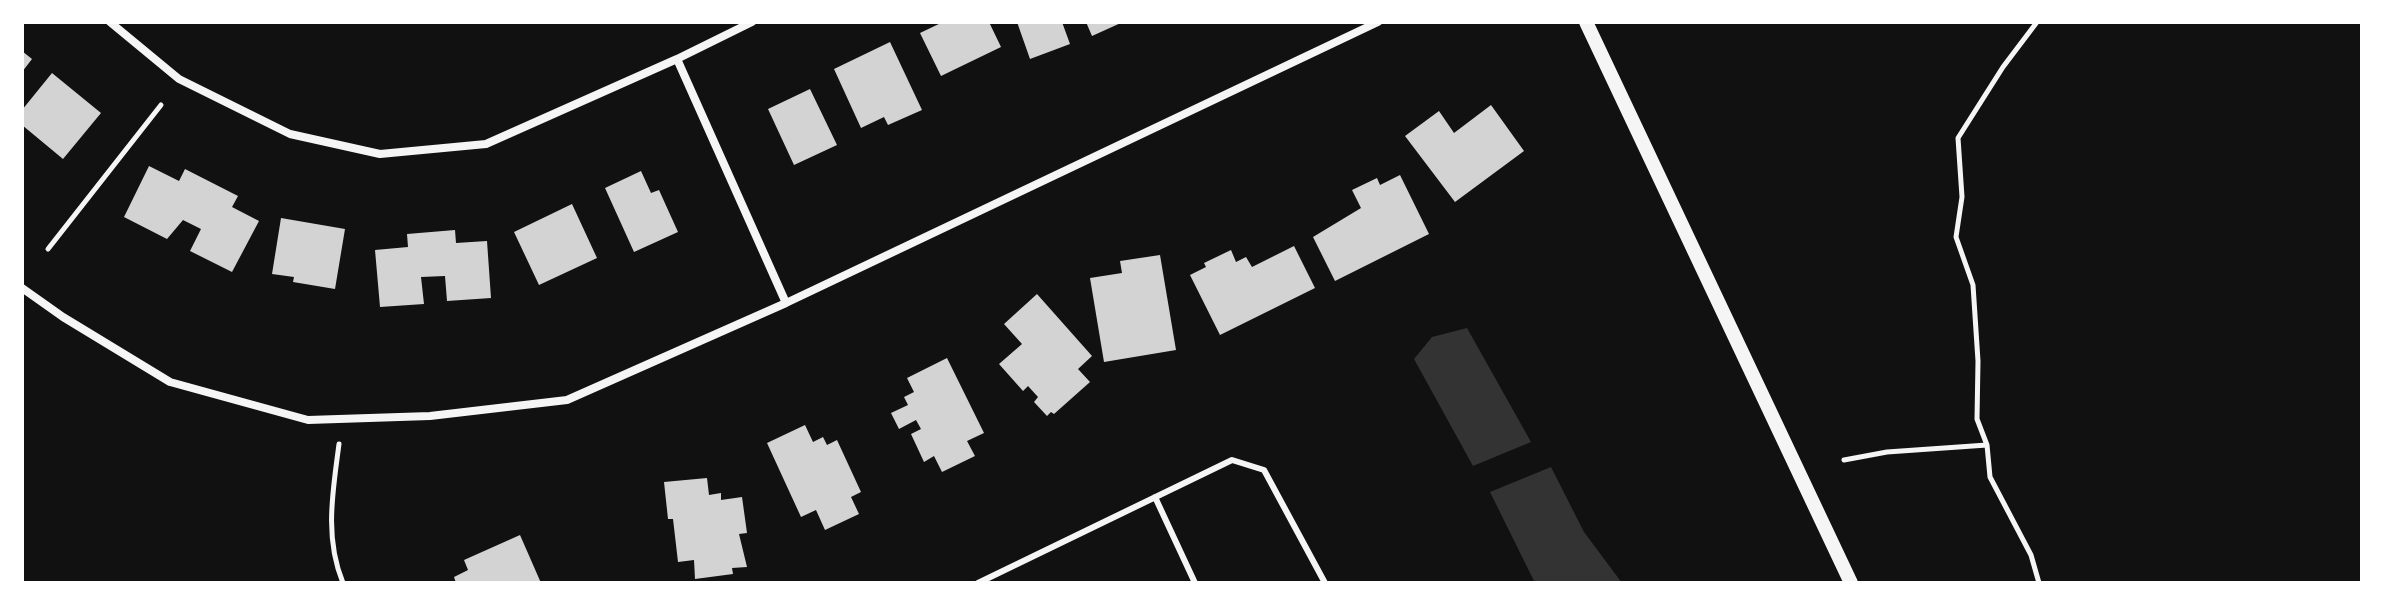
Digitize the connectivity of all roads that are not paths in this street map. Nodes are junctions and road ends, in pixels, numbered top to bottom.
1 (110, 22) edge
2 (752, 22) edge
3 (1378, 22) edge
4 (1586, 22) edge
5 (677, 59) junction
6 (22, 288) edge
7 (786, 303) junction
8 (1155, 497) junction
9 (978, 583) edge
10 (1195, 583) edge
11 (1325, 583) edge
12 (1851, 583) edge

1 - 5 street
2 - 5 street
3 - 7 street
4 - 12 street
5 - 7 street
6 - 7 street
8 - 9 lane
8 - 10 lane
8 - 11 lane

